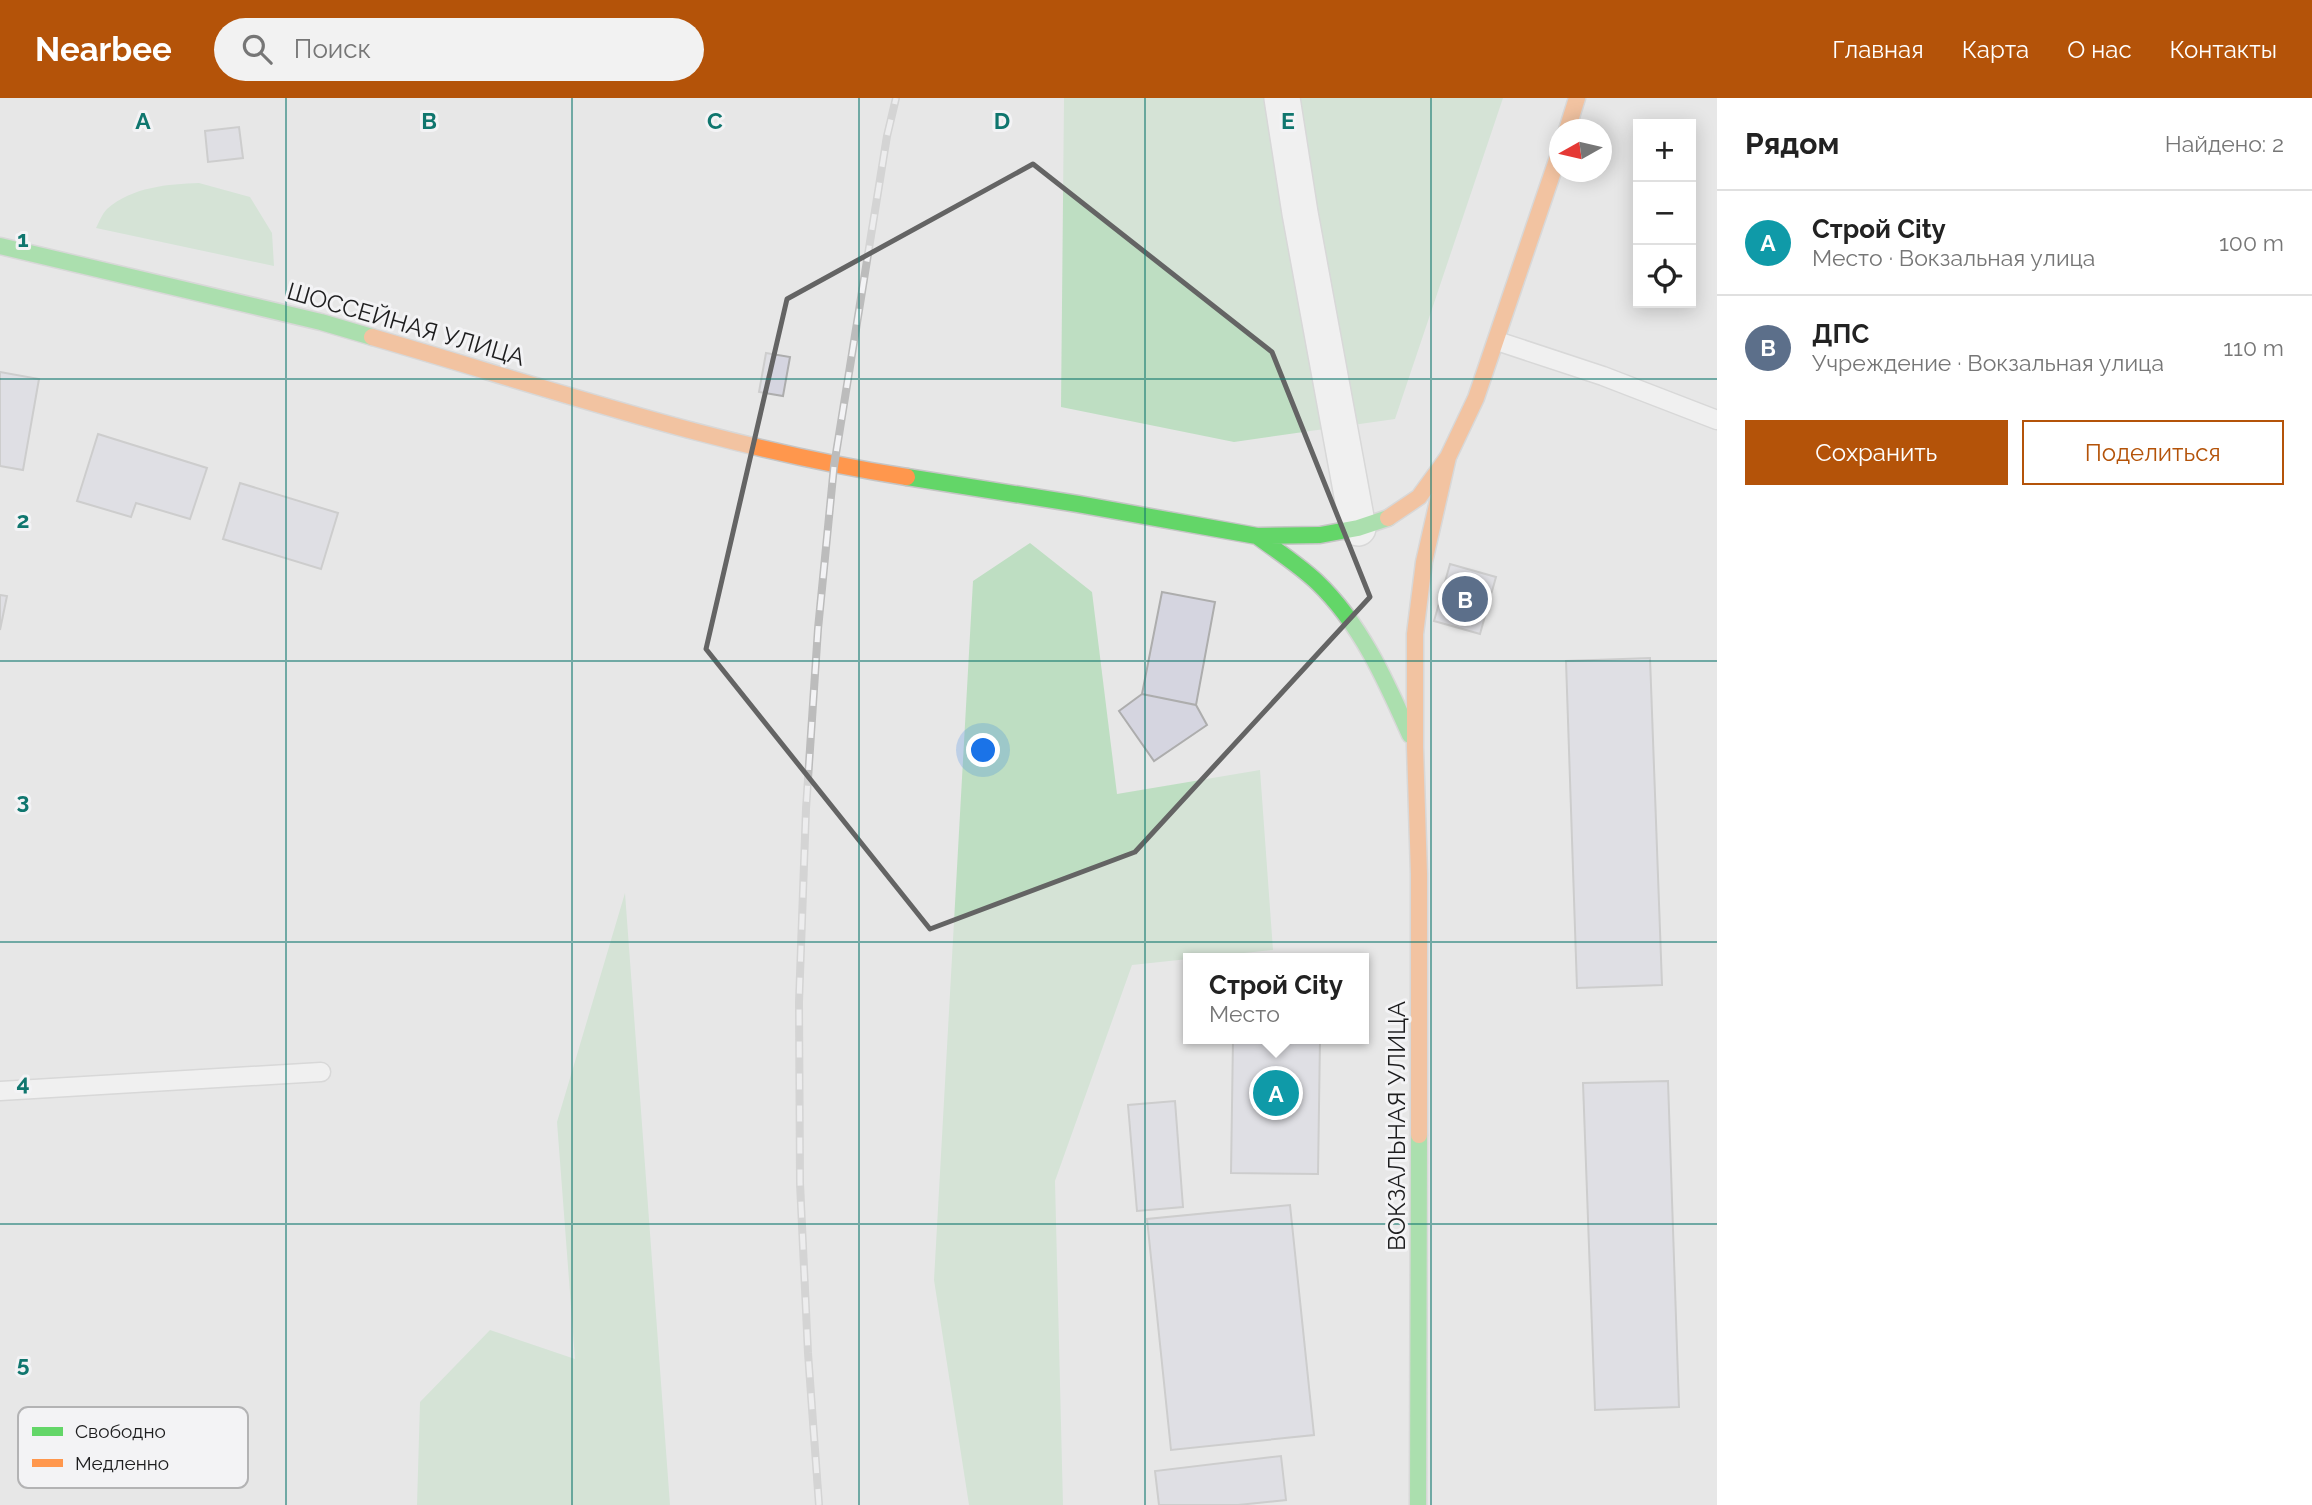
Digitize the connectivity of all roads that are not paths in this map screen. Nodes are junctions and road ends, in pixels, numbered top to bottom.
1 (1282, 98) edge
2 (1577, 98) edge
3 (1570, 119) edge
4 (1549, 182) edge
5 (0, 246) edge
6 (1497, 341) junction
7 (1717, 420) edge
8 (1447, 457) junction
9 (1358, 528) junction
10 (1257, 536) junction
11 (1415, 747) junction
12 (321, 1072) dead end
13 (0, 1091) edge
14 (1418, 1505) edge

1 - 9 street
2 - 3 main road
4 - 6 main road
5 - 10 main road, ШОССЕЙНАЯ УЛИЦА
6 - 7 lane
6 - 8 main road
8 - 9 main road, ШОССЕЙНАЯ УЛИЦА
8 - 11 main road, ВОКЗАЛЬНАЯ УЛИЦА
9 - 10 main road, ШОССЕЙНАЯ УЛИЦА
10 - 11 main road
11 - 14 main road, ВОКЗАЛЬНАЯ УЛИЦА
12 - 13 lane

